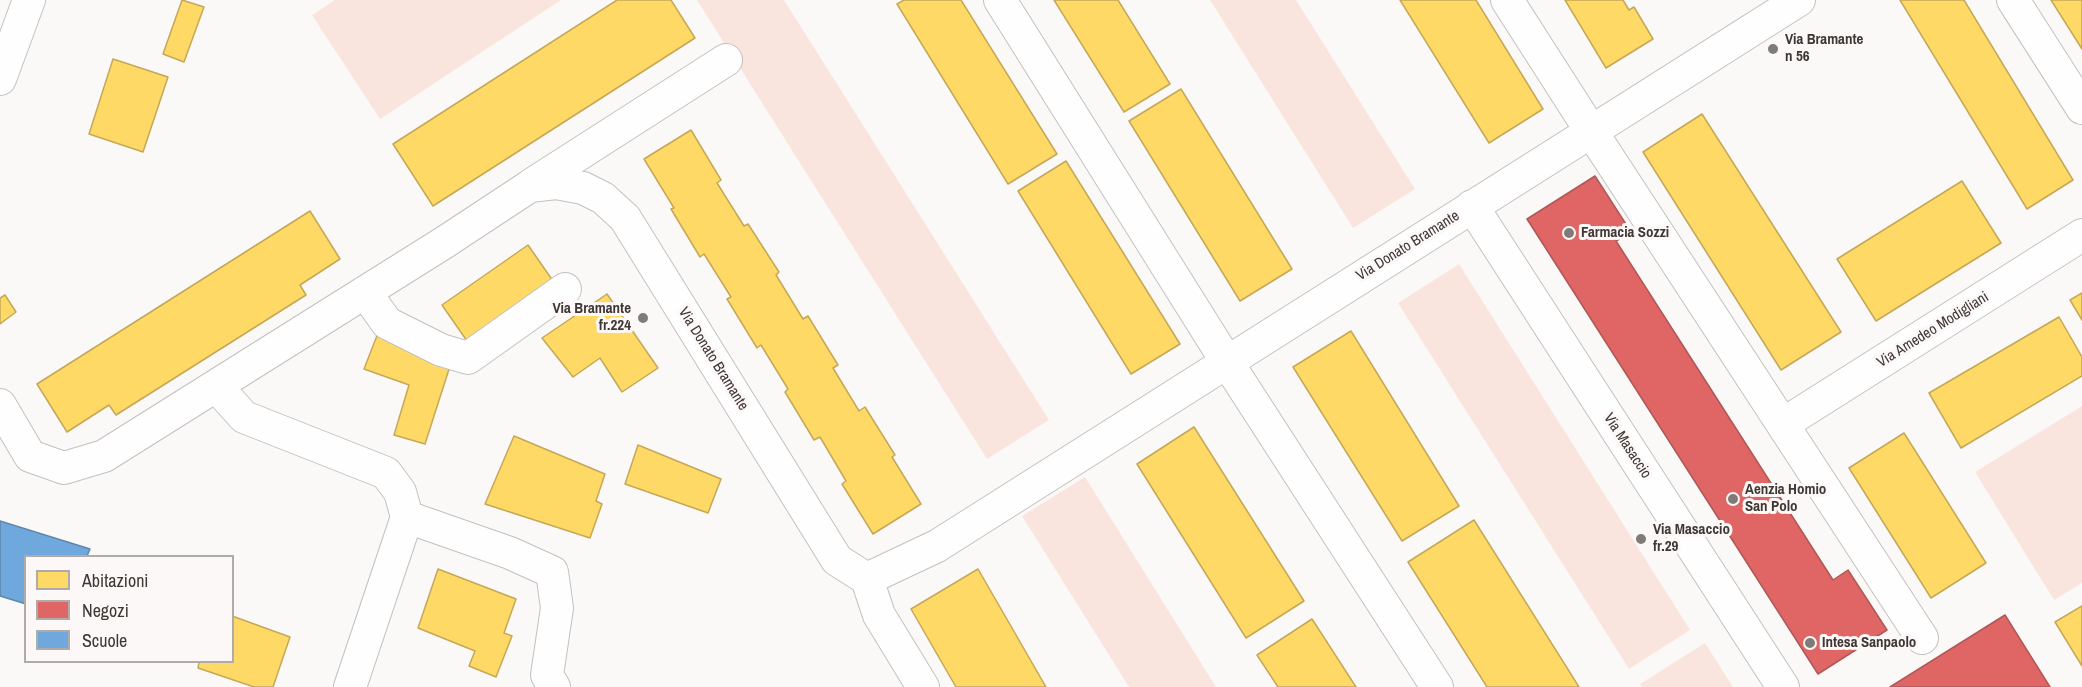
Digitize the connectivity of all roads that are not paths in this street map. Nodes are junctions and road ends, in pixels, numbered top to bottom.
1 (29, 0) edge
2 (1000, 0) edge
3 (1507, 0) edge
4 (1799, 0) edge
5 (2013, 0) edge
6 (726, 60) dead end
7 (0, 79) edge
8 (2082, 108) edge
9 (1591, 131) junction
10 (530, 186) junction
11 (1472, 206) junction
12 (2082, 235) edge
13 (566, 289) dead end
14 (365, 292) junction
15 (1227, 362) junction
16 (217, 387) junction
17 (0, 405) edge
18 (1783, 424) junction
19 (407, 517) junction
20 (867, 579) junction
21 (1922, 638) dead end
22 (350, 687) edge
23 (554, 687) edge
24 (923, 687) edge
25 (1437, 687) edge
26 (1783, 687) edge

1 - 7 street
2 - 15 street
3 - 9 street
4 - 9 street, Via Donato Bramante
5 - 8 street
6 - 10 street, Via Donato Bramante
9 - 11 street, Via Donato Bramante
9 - 18 street
10 - 14 street, Via Donato Bramante
10 - 20 street, Via Donato Bramante
11 - 15 street, Via Donato Bramante
11 - 26 street, Via Masaccio
12 - 18 street, Via Amedeo Modigliani
13 - 14 street
14 - 16 street, Via Donato Bramante
15 - 20 street, Via Donato Bramante
15 - 25 street
16 - 17 street, Via Donato Bramante
16 - 19 street
18 - 21 street
19 - 22 street
19 - 23 street
20 - 24 street

